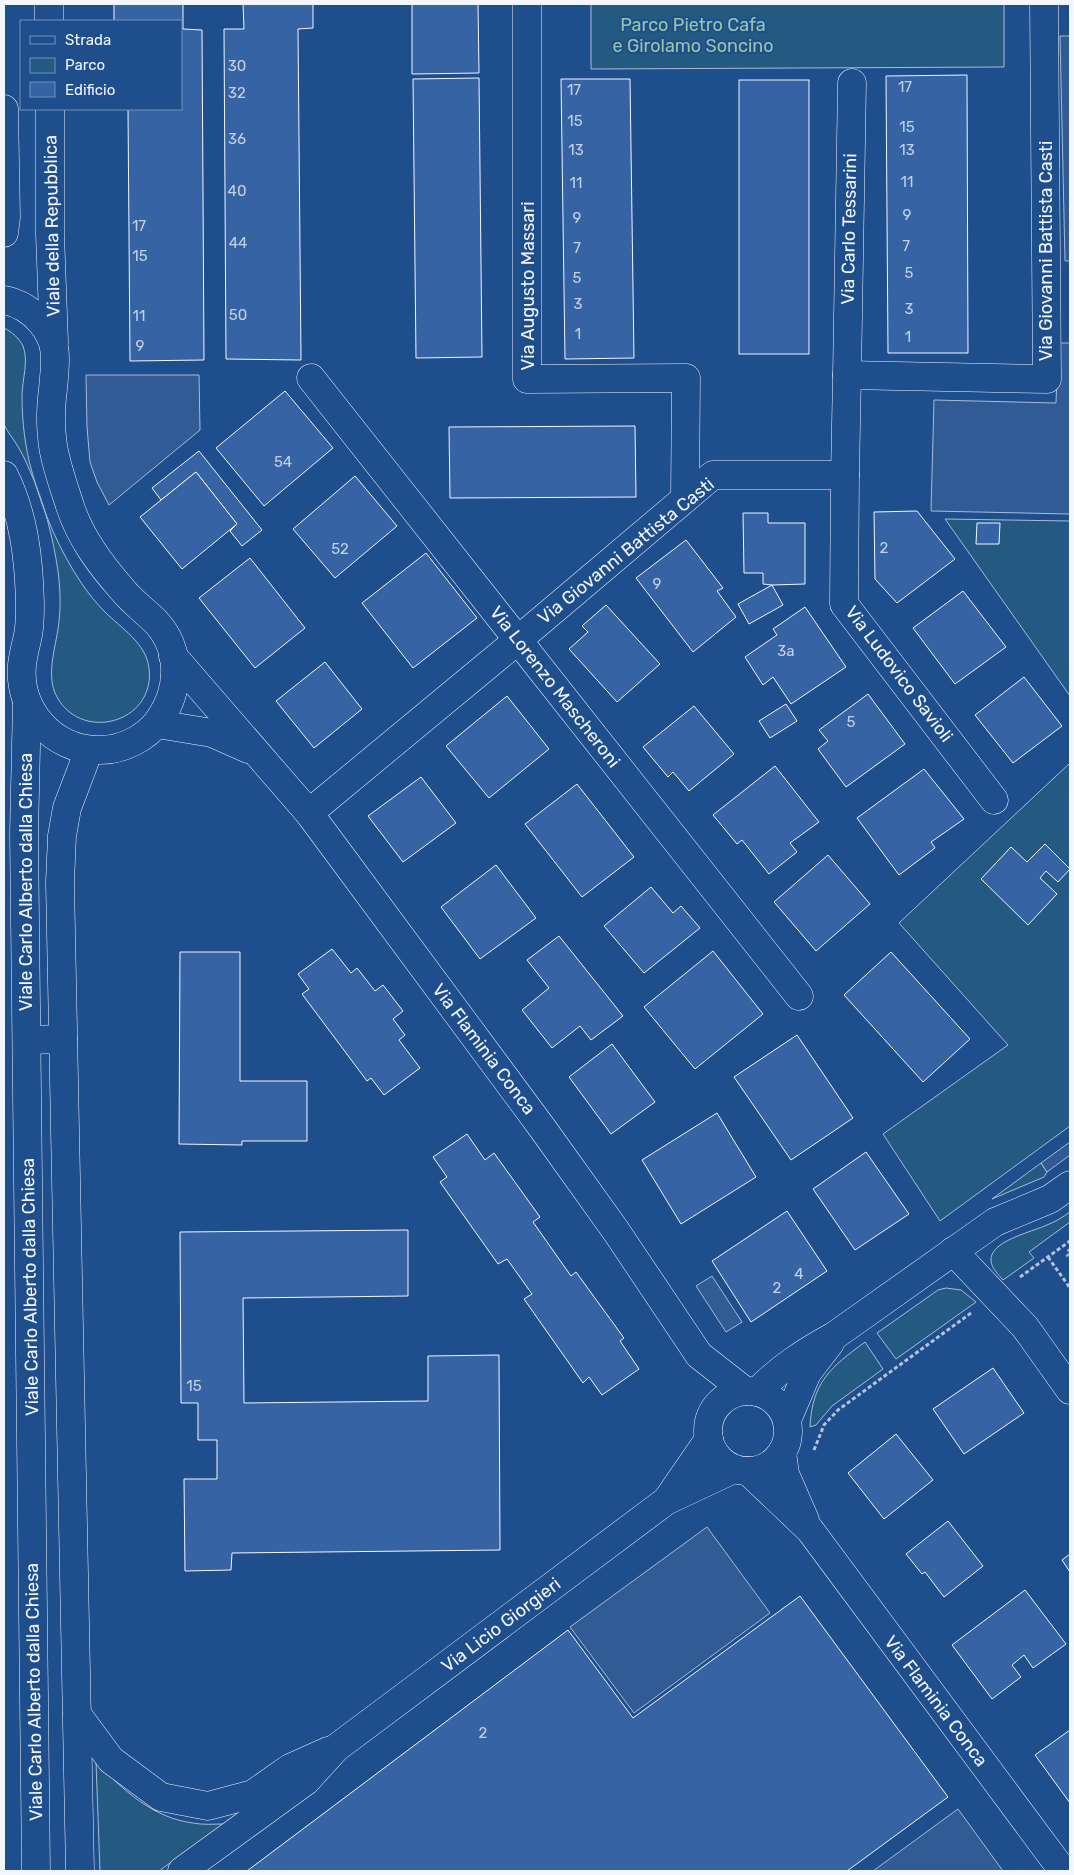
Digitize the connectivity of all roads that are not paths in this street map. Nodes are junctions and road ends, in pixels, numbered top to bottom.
1 (49, 4) edge
2 (527, 4) edge
3 (1044, 4) edge
4 (50, 20) edge
5 (852, 84) dead end
6 (4, 109) edge
7 (50, 110) edge
8 (4, 233) edge
9 (4, 300) edge
10 (54, 344) junction
11 (847, 375) junction
12 (311, 378) dead end
13 (4, 475) edge
14 (845, 475) junction
15 (685, 498) junction
16 (518, 640) junction
17 (173, 656) junction
18 (26, 702) junction
19 (156, 724) junction
20 (89, 750) junction
21 (256, 752) junction
22 (994, 800) dead end
23 (309, 813) junction
24 (799, 996) dead end
25 (64, 1039) junction
26 (27, 1040) junction
27 (1070, 1185) edge
28 (953, 1251) junction
29 (834, 1336) junction
30 (699, 1355) junction
31 (1070, 1390) edge
32 (751, 1392) junction
33 (714, 1412) junction
34 (786, 1420) junction
35 (709, 1439) junction
36 (782, 1453) junction
37 (741, 1470) junction
38 (666, 1501) junction
39 (810, 1530) junction
40 (77, 1714) junction
41 (336, 1748) junction
42 (36, 1871) edge
43 (80, 1871) edge
44 (182, 1871) edge
45 (1063, 1871) edge

1 - 4 street
2 - 15 street, Via Augusto Massari
3 - 11 street, Via Giovanni Battista Casti
5 - 11 street, Via Carlo Tessarini
6 - 8 street
7 - 10 street, Viale della Repubblica
9 - 10 street
10 - 17 street, Viale della Repubblica
11 - 14 street
12 - 16 street, Via Lorenzo Mascheroni
13 - 18 street
14 - 15 street, Via Giovanni Battista Casti
14 - 22 street, Via Ludovico Savioli
15 - 16 street, Via Giovanni Battista Casti
16 - 23 street, Via Giovanni Battista Casti
16 - 24 street, Via Lorenzo Mascheroni
17 - 19 street
17 - 21 street, Via Flaminia Conca
18 - 20 street
18 - 26 street, Viale Carlo Alberto dalla Chiesa
19 - 20 street
19 - 21 street, Via Flaminia Conca
20 - 25 street, Viale Carlo Alberto dalla Chiesa
21 - 23 street, Via Flaminia Conca
23 - 30 street, Via Flaminia Conca
25 - 26 street
25 - 40 street, Viale Carlo Alberto dalla Chiesa
26 - 42 street, Viale Carlo Alberto dalla Chiesa
27 - 28 street
28 - 29 street
28 - 31 street
29 - 32 street
29 - 34 street
30 - 32 street, Via Flaminia Conca
30 - 33 street, Via Flaminia Conca
32 - 33 street
32 - 34 street
33 - 35 street
34 - 36 street
35 - 37 street
35 - 38 street, Via Licio Giorgieri
36 - 37 street
36 - 39 street, Via Flaminia Conca
37 - 38 street, Via Licio Giorgieri
37 - 39 street, Via Flaminia Conca
38 - 41 street, Via Licio Giorgieri
39 - 45 street, Via Flaminia Conca
40 - 41 street, Via Licio Giorgieri
40 - 43 street, Viale Carlo Alberto dalla Chiesa
41 - 44 street, Via Licio Giorgieri

